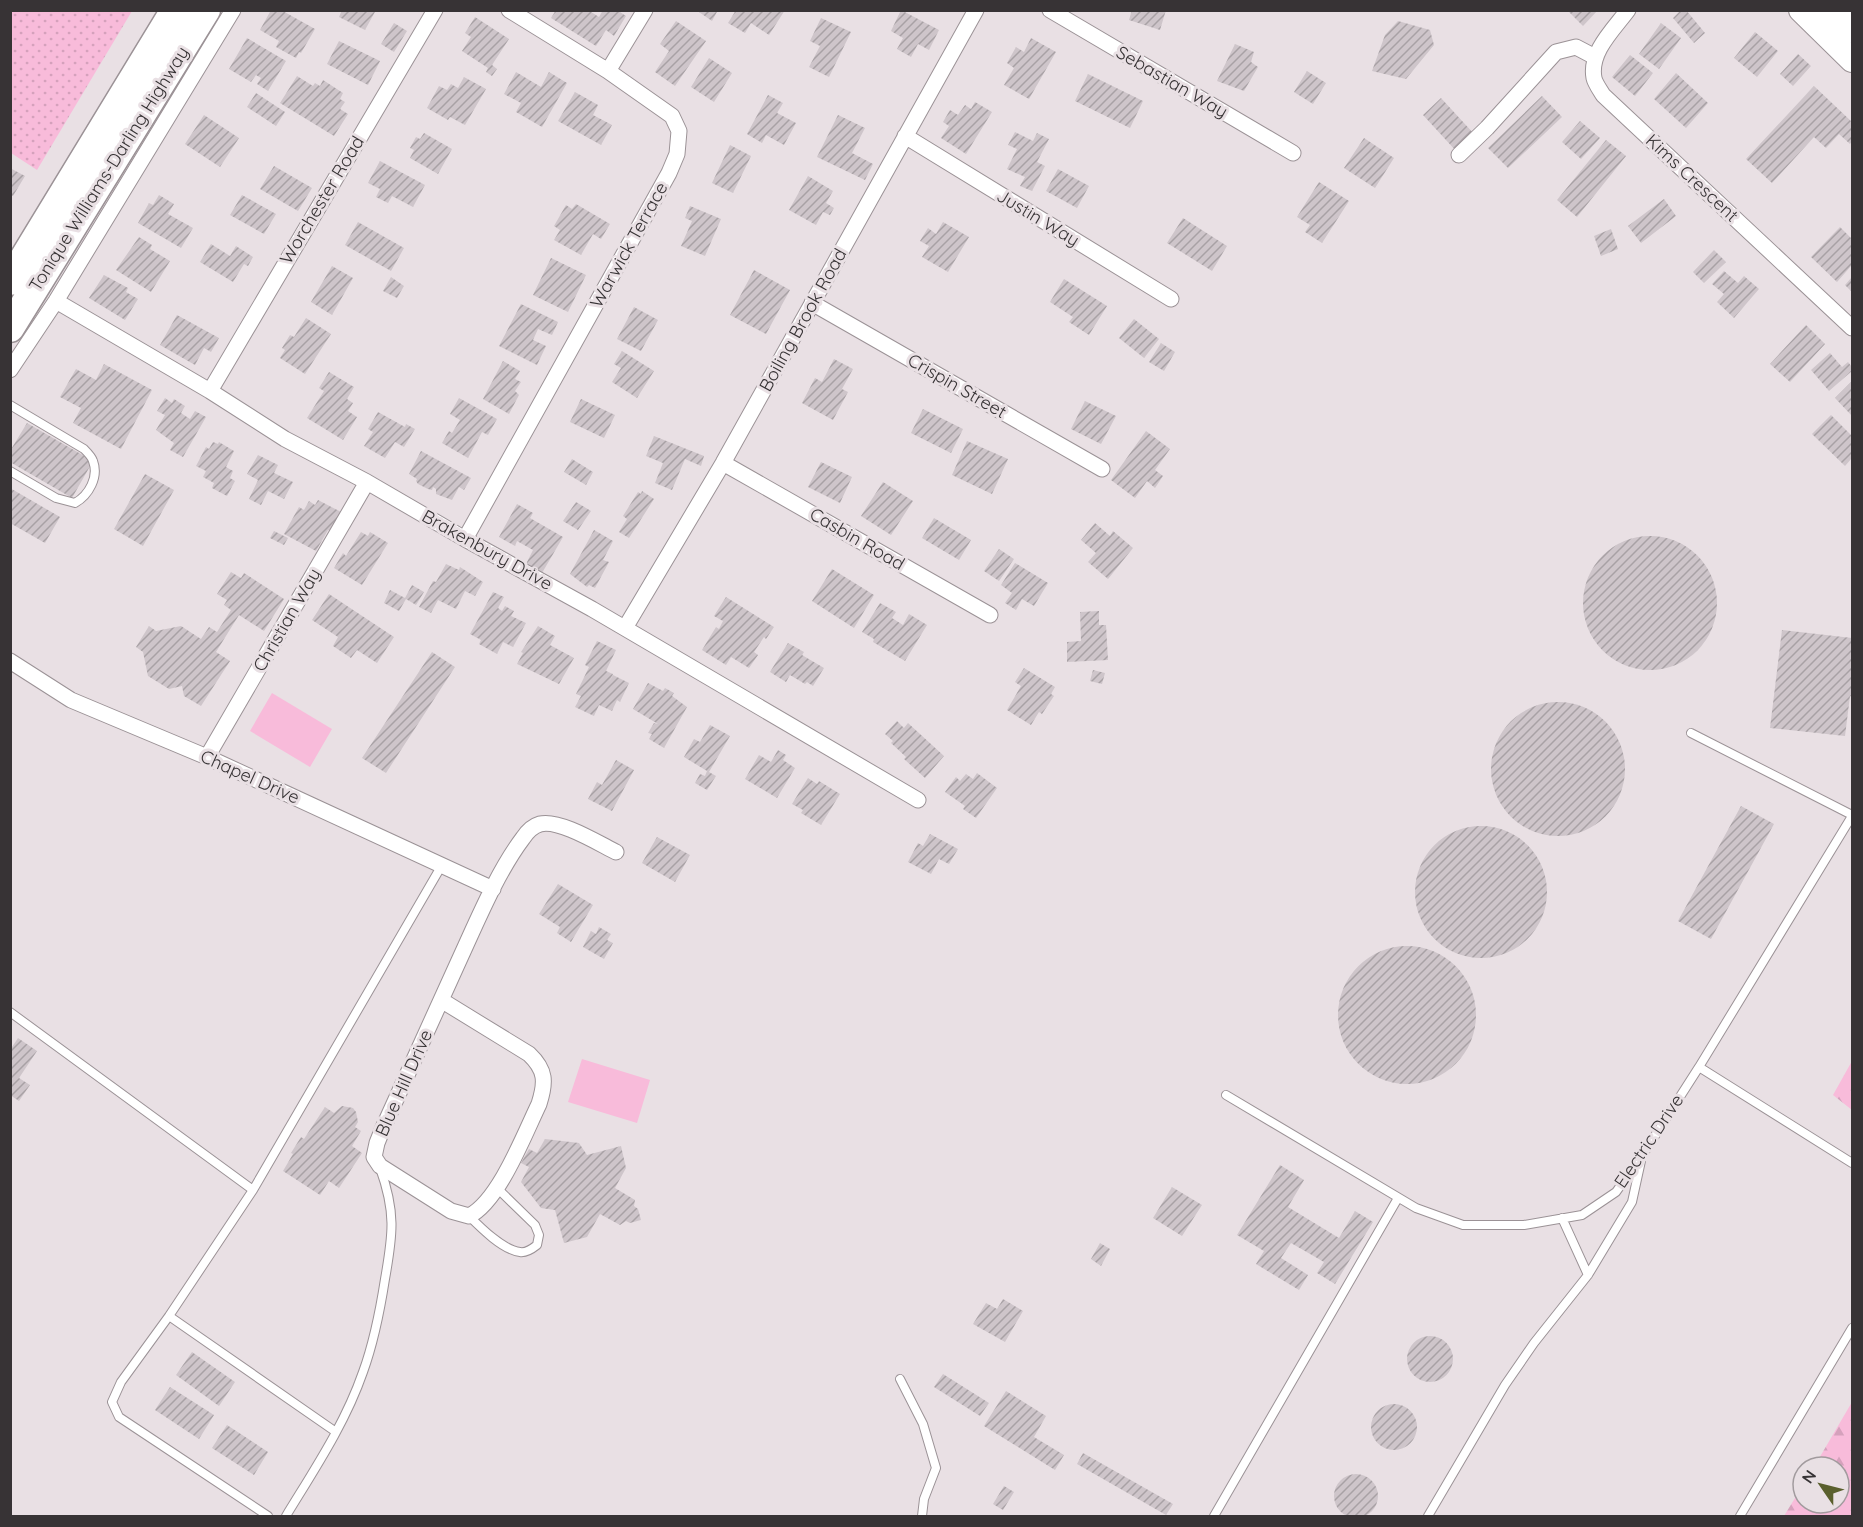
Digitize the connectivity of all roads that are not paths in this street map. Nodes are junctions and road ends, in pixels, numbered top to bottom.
1 (175, 10) edge
2 (206, 10) edge
3 (233, 10) edge
4 (435, 10) edge
5 (509, 10) edge
6 (645, 10) edge
7 (976, 10) edge
8 (1050, 10) edge
9 (1629, 10) edge
10 (1801, 10) edge
11 (1832, 10) edge
12 (1852, 30) edge
13 (1595, 57) junction
14 (1852, 60) edge
15 (608, 71) junction
16 (905, 136) junction
17 (1293, 153) dead end
18 (1459, 155) dead end
19 (10, 281) edge
20 (1171, 299) dead end
21 (56, 301) junction
22 (812, 303) junction
23 (10, 328) edge
24 (1852, 328) edge
25 (10, 370) edge
26 (210, 391) junction
27 (10, 405) edge
28 (723, 463) junction
29 (1102, 469) dead end
30 (10, 471) edge
31 (367, 482) junction
32 (465, 539) junction
33 (990, 615) dead end
34 (625, 628) junction
35 (10, 661) edge
36 (1691, 733) dead end
37 (207, 758) junction
38 (918, 800) dead end
39 (1852, 816) edge
40 (616, 852) dead end
41 (442, 865) junction
42 (493, 889) junction
43 (441, 1000) junction
44 (10, 1012) edge
45 (1700, 1067) junction
46 (1226, 1095) dead end
47 (1642, 1156) junction
48 (1852, 1163) edge
49 (380, 1167) junction
50 (497, 1188) junction
51 (253, 1190) junction
52 (1398, 1198) junction
53 (469, 1216) junction
54 (1562, 1218) junction
55 (1588, 1275) junction
56 (169, 1316) junction
57 (1852, 1328) edge
58 (900, 1379) dead end
59 (336, 1432) junction
60 (268, 1516) edge
61 (286, 1516) edge
62 (922, 1516) edge
63 (1214, 1516) edge
64 (1428, 1516) edge
65 (1740, 1516) edge

1 - 19 highway, Tonique Williams-Darling Highway
2 - 23 highway, Tonique Williams-Darling Highway
3 - 21 street
4 - 26 street, Worchester Road
5 - 15 street, Warwick Terrace
6 - 15 street
7 - 16 street, Boiling Brook Road
8 - 17 street, Sebastian Way
9 - 13 street
10 - 14 main road
11 - 12 main road
13 - 18 street
13 - 24 street, Kims Crescent
15 - 32 street, Warwick Terrace
16 - 20 street, Justin Way
16 - 22 street, Boiling Brook Road
21 - 25 street
21 - 26 street, Brakenbury Drive
22 - 28 street, Boiling Brook Road
22 - 29 street, Crispin Street
26 - 31 street, Brakenbury Drive
27 - 30 lane
28 - 33 street, Casbin Road
28 - 34 street, Boiling Brook Road
31 - 32 street, Brakenbury Drive
31 - 37 street, Christian Way
32 - 34 street, Brakenbury Drive
34 - 38 street, Brakenbury Drive
35 - 37 street, Chapel Drive
36 - 39 lane
37 - 41 street, Chapel Drive
39 - 45 lane, Electric Drive
40 - 42 street, Blue Hill Drive
41 - 42 street, Chapel Drive
41 - 51 lane
42 - 43 street, Blue Hill Drive
43 - 49 street, Blue Hill Drive
43 - 50 street
44 - 51 lane
45 - 47 lane, Electric Drive
45 - 48 lane
46 - 52 lane, Electric Drive
47 - 54 lane, Electric Drive
47 - 55 lane
49 - 53 street
49 - 59 lane
50 - 53 street
50 - 53 lane
51 - 56 lane
52 - 54 lane, Electric Drive
52 - 63 lane
54 - 55 lane
55 - 64 lane
56 - 59 lane
56 - 60 lane
57 - 65 lane
58 - 62 lane
59 - 61 lane

